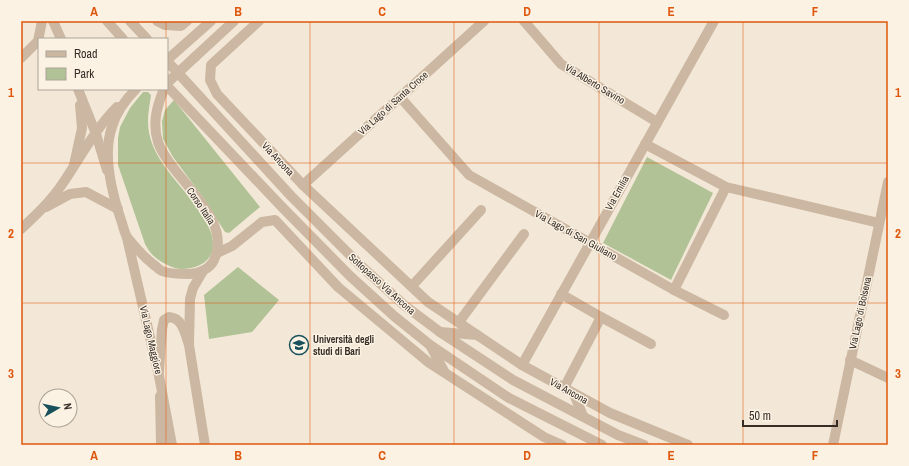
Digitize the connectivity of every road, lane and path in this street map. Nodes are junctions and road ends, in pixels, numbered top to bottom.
1 (42, 21) edge
2 (53, 21) edge
3 (107, 21) edge
4 (130, 21) edge
5 (157, 21) edge
6 (187, 21) edge
7 (211, 21) edge
8 (234, 21) edge
9 (259, 21) edge
10 (484, 21) edge
11 (524, 21) edge
12 (714, 21) edge
13 (39, 38) edge
14 (61, 38) edge
15 (122, 38) edge
16 (146, 38) edge
17 (38, 41) edge
18 (21, 58) edge
19 (168, 60) edge
20 (168, 62) edge
21 (168, 84) edge
22 (168, 86) edge
23 (135, 90) edge
24 (164, 90) edge
25 (79, 91) edge
26 (400, 97) junction
27 (657, 122) junction
28 (96, 134) junction
29 (645, 144) junction
30 (74, 165) junction
31 (111, 182) junction
32 (888, 182) edge
33 (303, 185) junction
34 (726, 187) junction
35 (886, 205) edge
36 (42, 209) junction
37 (118, 209) junction
38 (481, 210) dead end
39 (879, 223) junction
40 (21, 229) edge
41 (524, 234) dead end
42 (126, 236) junction
43 (590, 242) junction
44 (217, 253) junction
45 (203, 271) junction
46 (412, 286) junction
47 (674, 290) junction
48 (561, 294) junction
49 (724, 315) dead end
50 (601, 317) junction
51 (459, 322) junction
52 (440, 332) junction
53 (478, 336) junction
54 (430, 344) junction
55 (652, 344) dead end
56 (189, 345) junction
57 (850, 360) junction
58 (522, 365) junction
59 (444, 373) junction
60 (159, 376) junction
61 (888, 378) edge
62 (564, 388) junction
63 (574, 394) junction
64 (583, 416) junction
65 (161, 445) edge
66 (172, 445) edge
67 (205, 445) edge
68 (562, 445) edge
69 (602, 445) edge
70 (644, 445) edge
71 (688, 445) edge
72 (833, 445) edge

1 - 13 street
2 - 14 street
3 - 15 street
4 - 16 street
5 - 6 street
7 - 19 street
8 - 21 street, bridge
9 - 33 street, Via Ancona
10 - 26 street, Via Lago di Santa Croce
11 - 27 street, Via Alberto Savino
12 - 27 street, Via Emilia
17 - 18 street
20 - 52 street, Sottopasso Via Ancona
22 - 54 street, Sottopasso Via Ancona
23 - 28 street
23 - 31 street
24 - 44 street, Corso Italia
25 - 28 street
25 - 30 street
26 - 33 street, Via Lago di Santa Croce
26 - 43 street, Via Lago di San Giuliano
27 - 29 street, Via Emilia
28 - 30 street
28 - 31 street
29 - 34 street
29 - 43 street, Via Emilia
30 - 36 street
31 - 37 street
32 - 35 street, Via Lago di Bolsena
33 - 46 street, Via Ancona
34 - 39 street
34 - 47 street
35 - 39 street, Via Lago di Bolsena
36 - 37 street
36 - 40 street
37 - 42 street
38 - 46 street
39 - 57 street, Via Lago di Bolsena
41 - 51 street
42 - 45 street
42 - 60 street, Via Lago Maggiore
43 - 47 street, Via Lago di San Giuliano
43 - 48 street, Via Emilia
44 - 45 street
44 - 59 street
45 - 56 street
46 - 51 street, Via Ancona
47 - 49 street, Via Lago di San Giuliano
48 - 50 street
48 - 58 street, Via Emilia
50 - 55 street
50 - 62 street
51 - 53 street, Via Ancona
52 - 53 street
52 - 64 street, Sottopasso Via Ancona
53 - 58 street, Via Ancona
54 - 59 street
54 - 69 street, Sottopasso Via Ancona
56 - 60 street
56 - 67 street
57 - 61 street
57 - 72 street, Via Lago di Bolsena
58 - 62 street, Via Ancona
59 - 68 street
60 - 65 street
60 - 66 street, Via Lago Maggiore
62 - 63 street, Via Ancona
63 - 64 street
63 - 71 street, Via Ancona
64 - 70 street, Sottopasso Via Ancona

